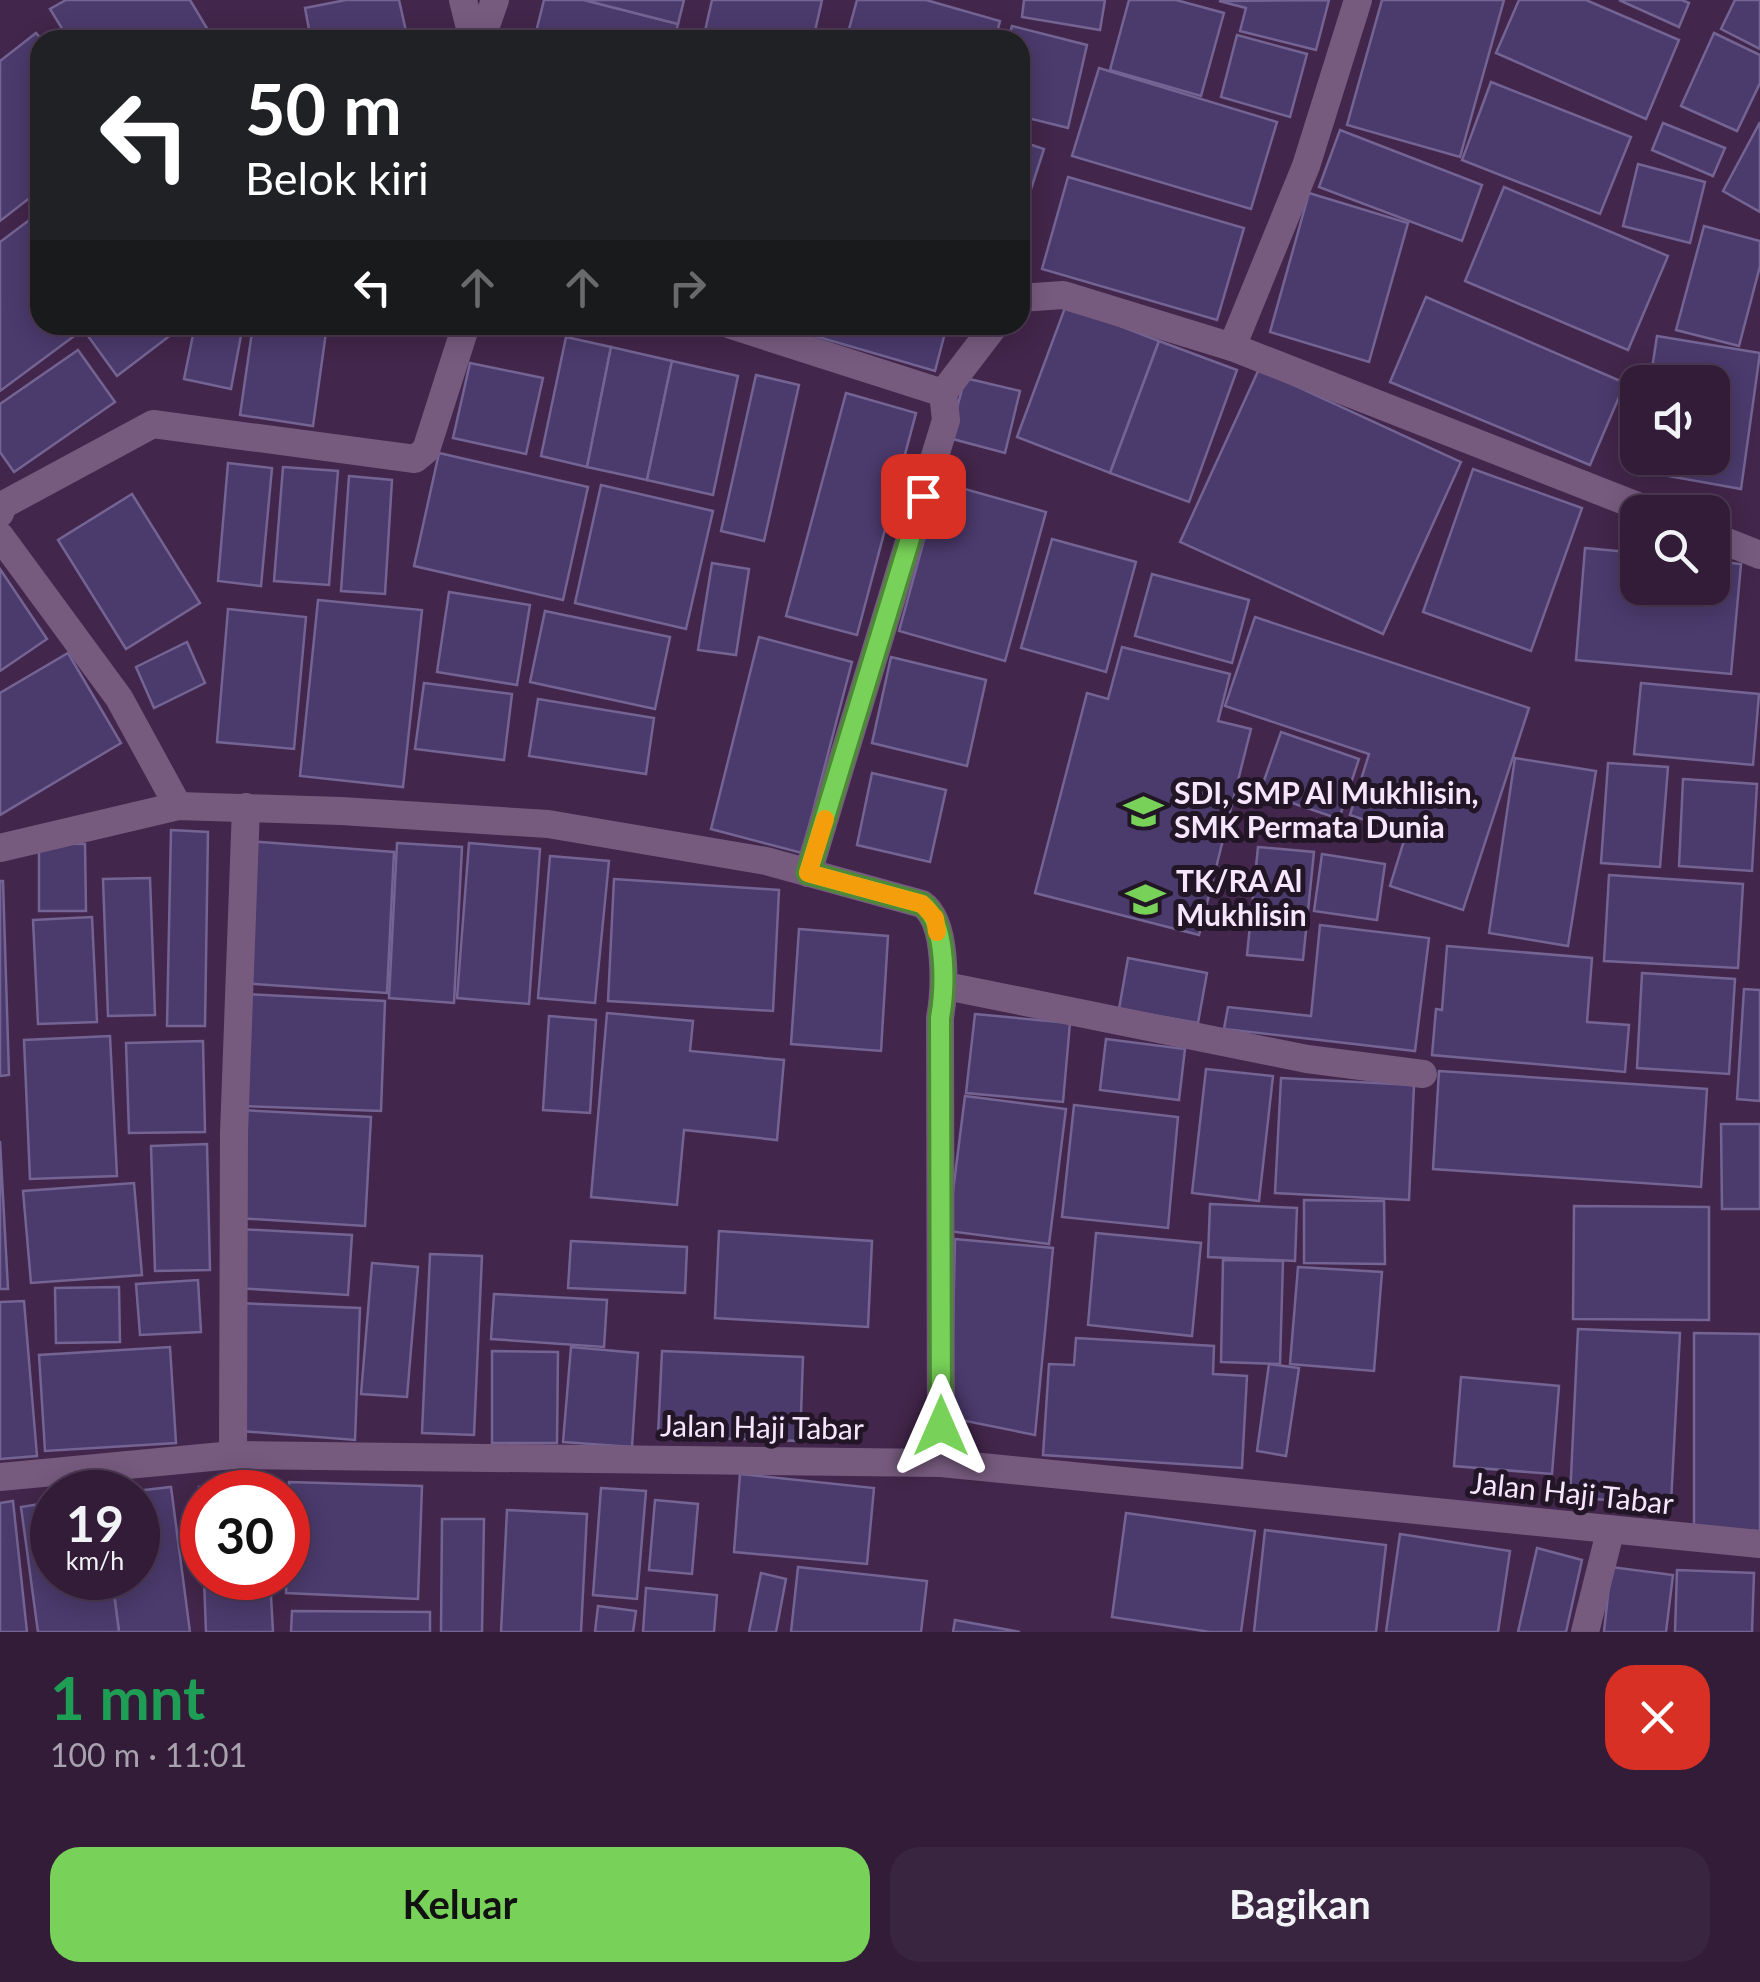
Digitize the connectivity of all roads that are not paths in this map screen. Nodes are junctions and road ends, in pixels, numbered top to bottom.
1 (463, 0) edge
2 (495, 0) edge
3 (1358, 0) edge
4 (474, 30) edge
5 (482, 30) edge
6 (1030, 297) edge
7 (463, 335) edge
8 (763, 335) edge
9 (987, 335) edge
10 (1232, 347) junction
11 (943, 393) junction
12 (1620, 499) edge
13 (0, 513) edge
14 (0, 536) edge
15 (1730, 543) edge
16 (1760, 554) edge
17 (178, 806) junction
18 (246, 807) junction
19 (0, 848) edge
20 (808, 873) junction
21 (946, 986) junction
22 (1423, 1074) dead end
23 (233, 1455) junction
24 (942, 1463) junction
25 (0, 1477) edge
26 (1610, 1532) junction
27 (1760, 1544) edge
28 (1585, 1632) edge

1 - 4 street
2 - 5 street
3 - 10 street
6 - 10 street
7 - 13 street
8 - 11 street
9 - 11 street
10 - 12 street
11 - 20 street
14 - 17 street
15 - 16 street
17 - 18 street
17 - 19 street
18 - 20 street
18 - 23 street
20 - 21 street
21 - 22 street
21 - 24 street
23 - 24 street, Jalan Haji Tabar
23 - 25 street, Jalan Haji Tabar
24 - 26 street, Jalan Haji Tabar
26 - 27 street, Jalan Haji Tabar
26 - 28 street

